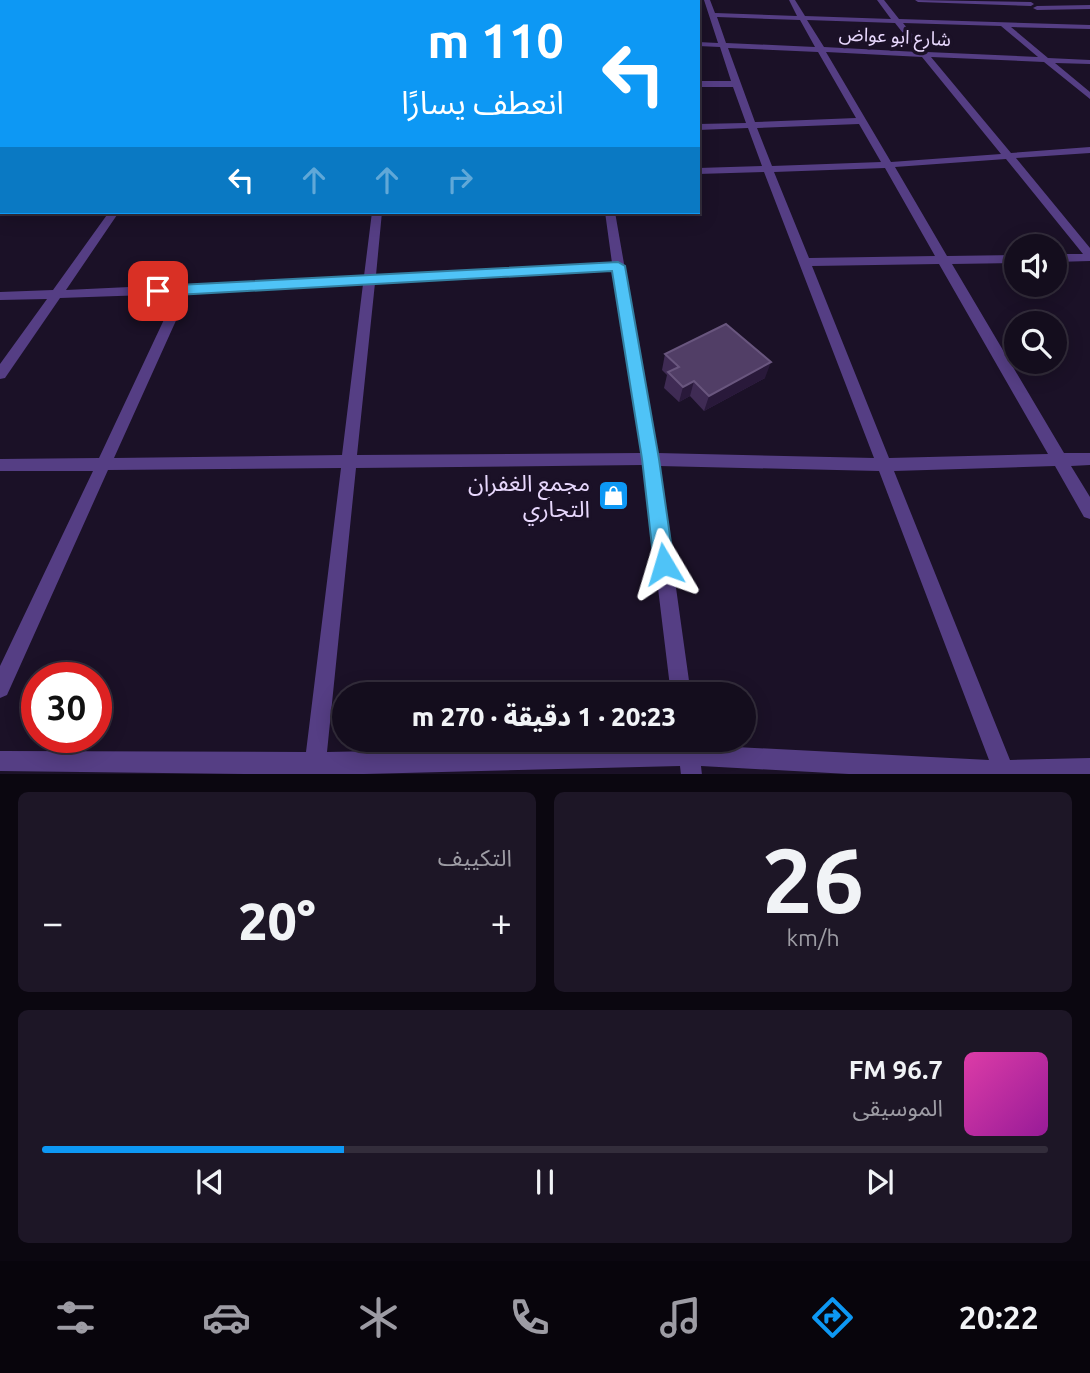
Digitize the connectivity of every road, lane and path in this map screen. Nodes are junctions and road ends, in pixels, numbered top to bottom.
1 (792, 0) edge
2 (880, 0) edge
3 (918, 0) edge
4 (1031, 4) edge
5 (707, 7) edge
6 (1090, 7) edge
7 (801, 17) junction
8 (895, 20) junction
9 (1004, 25) junction
10 (1068, 27) junction
11 (1090, 27) edge
12 (700, 44) edge
13 (721, 44) junction
14 (819, 48) junction
15 (921, 52) junction
16 (1045, 59) junction
17 (1090, 62) edge
18 (700, 84) edge
19 (736, 84) junction
20 (1090, 96) edge
21 (862, 121) junction
22 (751, 125) junction
23 (700, 127) edge
24 (1090, 150) edge
25 (1006, 155) junction
26 (888, 165) junction
27 (770, 169) junction
28 (700, 171) edge
29 (113, 214) edge
30 (377, 214) edge
31 (610, 214) edge
32 (1090, 256) edge
33 (1067, 257) edge
34 (1004, 259) edge
35 (943, 261) junction
36 (804, 262) junction
37 (618, 266) junction
38 (370, 279) junction
39 (184, 290) junction
40 (54, 295) junction
41 (0, 296) edge
42 (0, 374) edge
43 (1060, 458) junction
44 (650, 459) junction
45 (1090, 459) edge
46 (351, 463) junction
47 (0, 465) edge
48 (102, 465) junction
49 (882, 465) junction
50 (1090, 513) edge
51 (679, 682) edge
52 (0, 688) edge
53 (689, 757) edge
54 (0, 761) edge
55 (315, 769) edge
56 (1090, 769) edge
57 (1004, 771) junction

1 - 7 street
2 - 8 street
3 - 4 street
4 - 6 street
4 - 10 street
5 - 7 street
5 - 13 street
7 - 8 street
7 - 14 street
8 - 9 street
8 - 15 street
9 - 10 street
9 - 16 street
10 - 11 street
12 - 13 street, شارع ابو عواض
13 - 14 street, شارع ابو عواض
13 - 19 street
14 - 15 street, شارع ابو عواض
14 - 21 street
15 - 16 street, شارع ابو عواض
15 - 25 street
16 - 17 street, شارع ابو عواض
16 - 20 street
18 - 19 street
19 - 22 street
21 - 22 street
21 - 26 street
22 - 23 street
22 - 27 street
24 - 25 street
25 - 26 street
25 - 32 street
26 - 27 street
26 - 35 street
27 - 28 street
27 - 36 street
29 - 40 street
30 - 38 street
31 - 37 street
32 - 33 street
34 - 35 street
35 - 36 street
35 - 43 street
36 - 49 street
37 - 38 street
37 - 44 street
38 - 39 street
38 - 46 street
39 - 40 street
39 - 48 street
40 - 41 street
40 - 42 street
43 - 45 street
43 - 49 street
43 - 50 street
44 - 46 street
44 - 49 street
44 - 51 street
46 - 48 street
46 - 55 street
47 - 48 street
48 - 52 street
49 - 57 street
53 - 55 street
53 - 57 street
54 - 55 street
56 - 57 street

